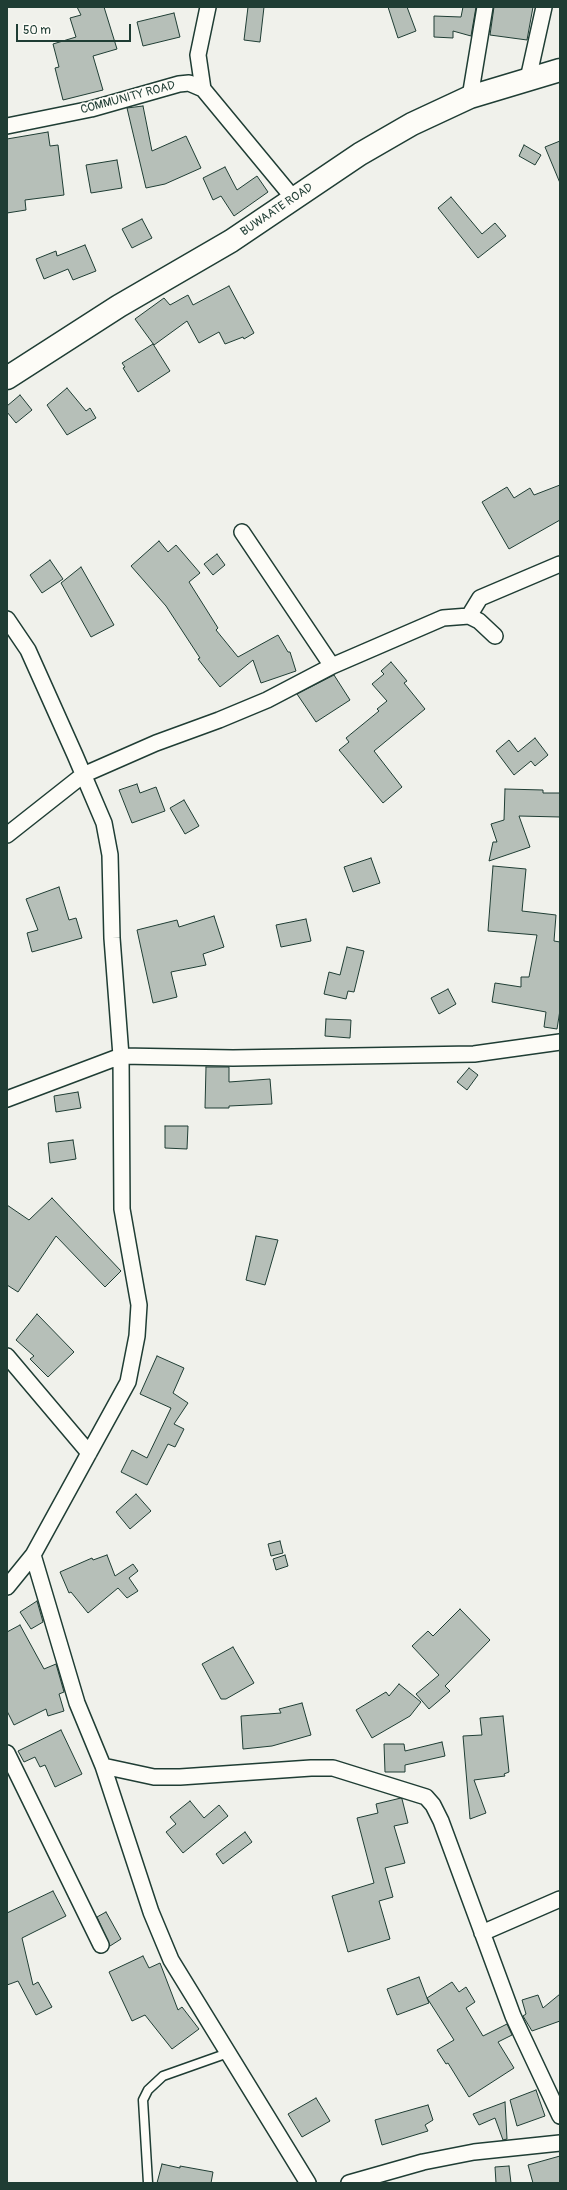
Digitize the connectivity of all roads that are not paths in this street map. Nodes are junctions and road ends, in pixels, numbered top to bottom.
1 (208, 7) edge
2 (485, 7) edge
3 (544, 7) edge
4 (560, 70) edge
5 (528, 79) junction
6 (203, 89) junction
7 (470, 97) junction
8 (7, 126) edge
9 (294, 199) junction
10 (7, 378) edge
11 (242, 532) dead end
12 (560, 564) edge
13 (469, 616) junction
14 (7, 619) edge
15 (495, 636) dead end
16 (332, 666) junction
17 (83, 775) junction
18 (7, 835) edge
19 (560, 1042) edge
20 (121, 1056) junction
21 (7, 1099) edge
22 (7, 1356) edge
23 (89, 1453) junction
24 (33, 1555) junction
25 (7, 1587) edge
26 (7, 1753) edge
27 (103, 1766) junction
28 (560, 1899) edge
29 (482, 1933) junction
30 (101, 1945) dead end
31 (228, 2053) junction
32 (560, 2116) edge
33 (560, 2144) edge
34 (148, 2183) edge
35 (308, 2183) edge
36 (349, 2183) edge

1 - 6 street
2 - 7 street
3 - 5 street
4 - 5 street, BUWAATE ROAD
5 - 7 street, BUWAATE ROAD
6 - 8 street, COMMUNITY ROAD
6 - 9 street
7 - 9 street, BUWAATE ROAD
9 - 10 street, BUWAATE ROAD
11 - 16 street
12 - 13 street
13 - 15 street
13 - 16 street
14 - 17 street
16 - 17 street
17 - 18 street
17 - 20 street
19 - 20 street
20 - 21 street
20 - 23 street
22 - 23 street
23 - 24 street
24 - 25 street
24 - 27 street
26 - 30 street
27 - 29 street
27 - 31 street
28 - 29 street
29 - 32 street
31 - 34 lane
31 - 35 street
33 - 36 street

